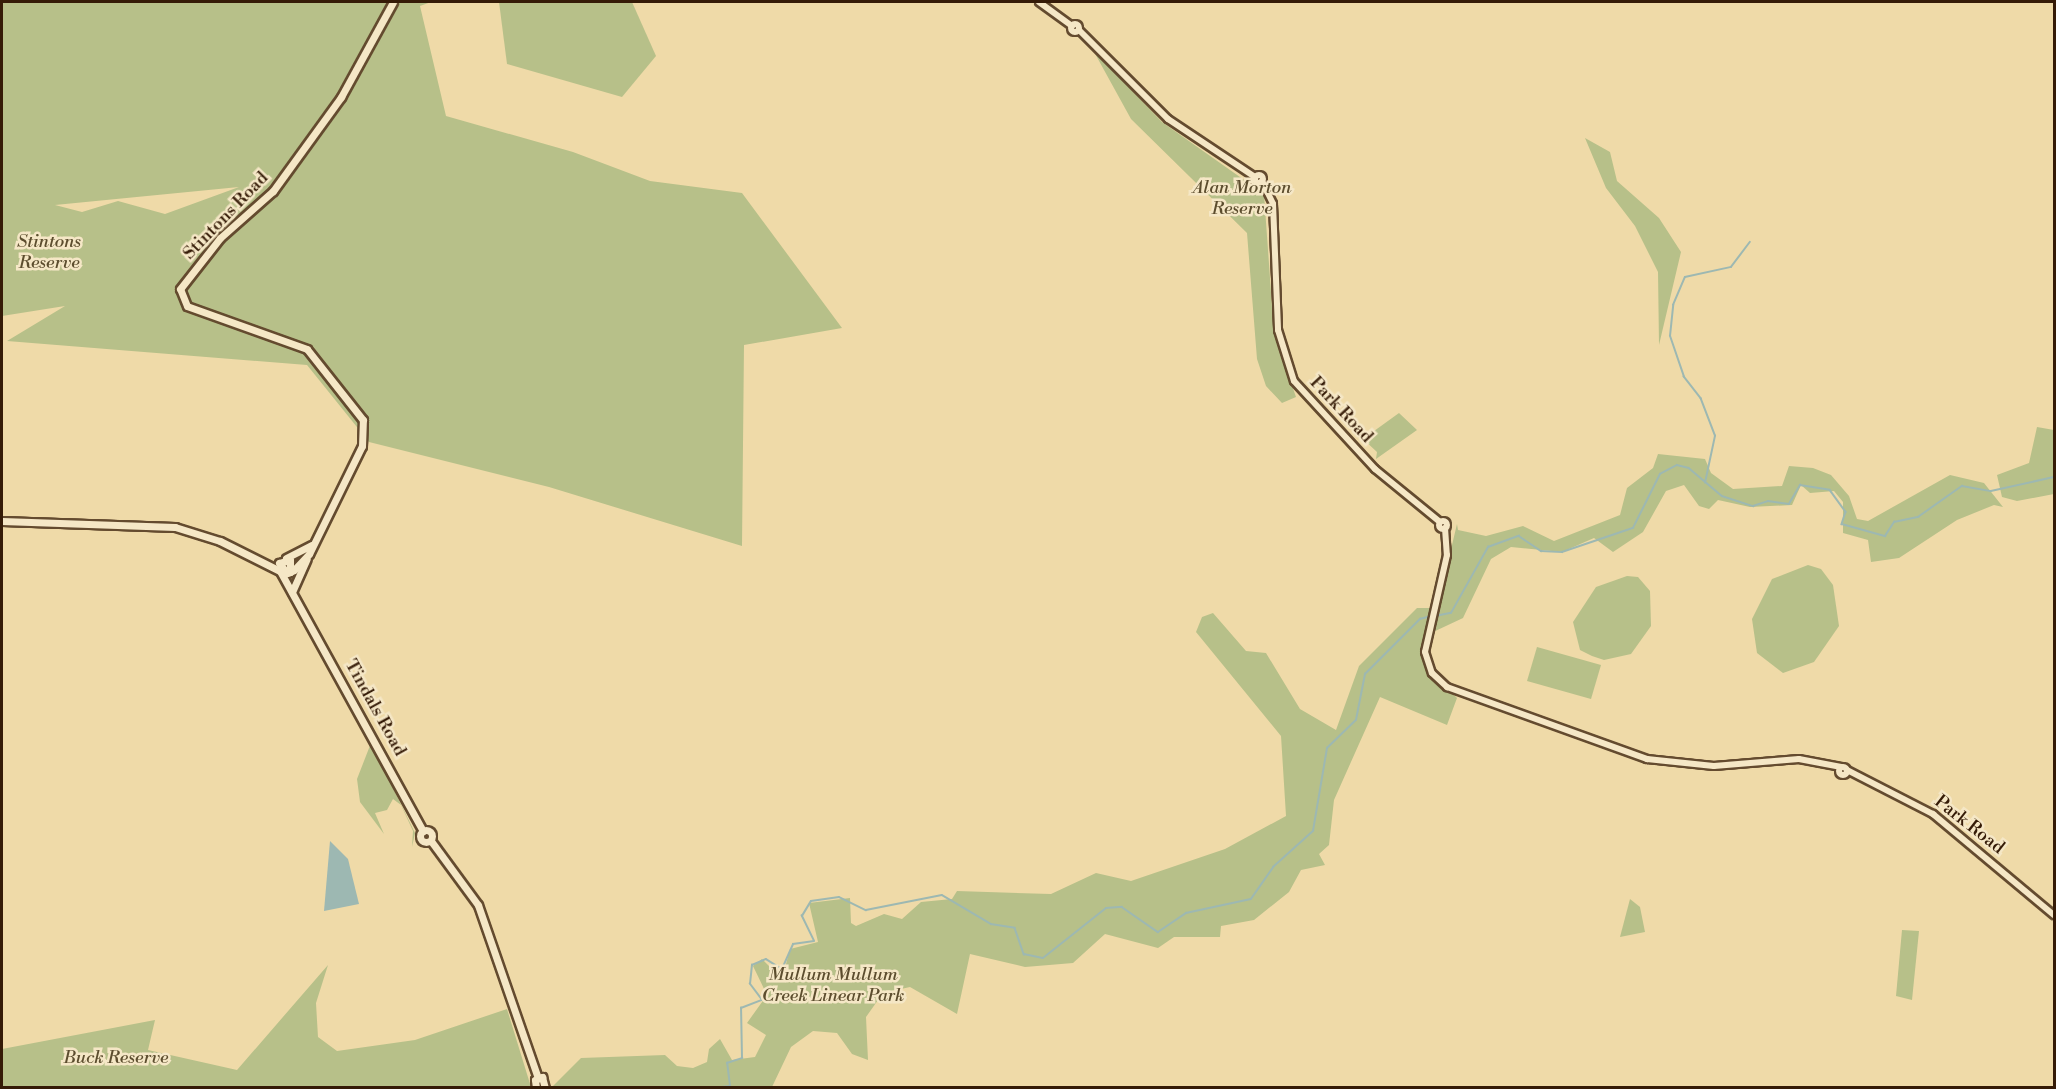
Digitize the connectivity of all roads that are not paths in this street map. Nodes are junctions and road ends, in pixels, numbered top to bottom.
1 (393, 2) edge
2 (1038, 2) edge
3 (3, 522) edge
4 (315, 542) junction
5 (309, 555) junction
6 (258, 559) junction
7 (285, 559) junction
8 (280, 571) junction
9 (290, 572) junction
10 (292, 592) junction
11 (294, 603) junction
12 (2055, 915) edge
13 (538, 1078) junction
14 (536, 1088) edge
15 (545, 1088) edge

1 - 4 main road, Stintons Road
2 - 12 street, Park Road
3 - 6 main road
4 - 5 main road, Stintons Road
4 - 7 main road
5 - 9 main road, Stintons Road
5 - 10 main road
6 - 7 main road
6 - 8 main road
7 - 8 main road
7 - 9 main road, Tindals Road
8 - 9 main road
8 - 11 main road, Tindals Road
9 - 10 main road, Tindals Road
10 - 11 main road, Tindals Road
11 - 13 main road, Tindals Road
13 - 14 main road
13 - 15 main road

